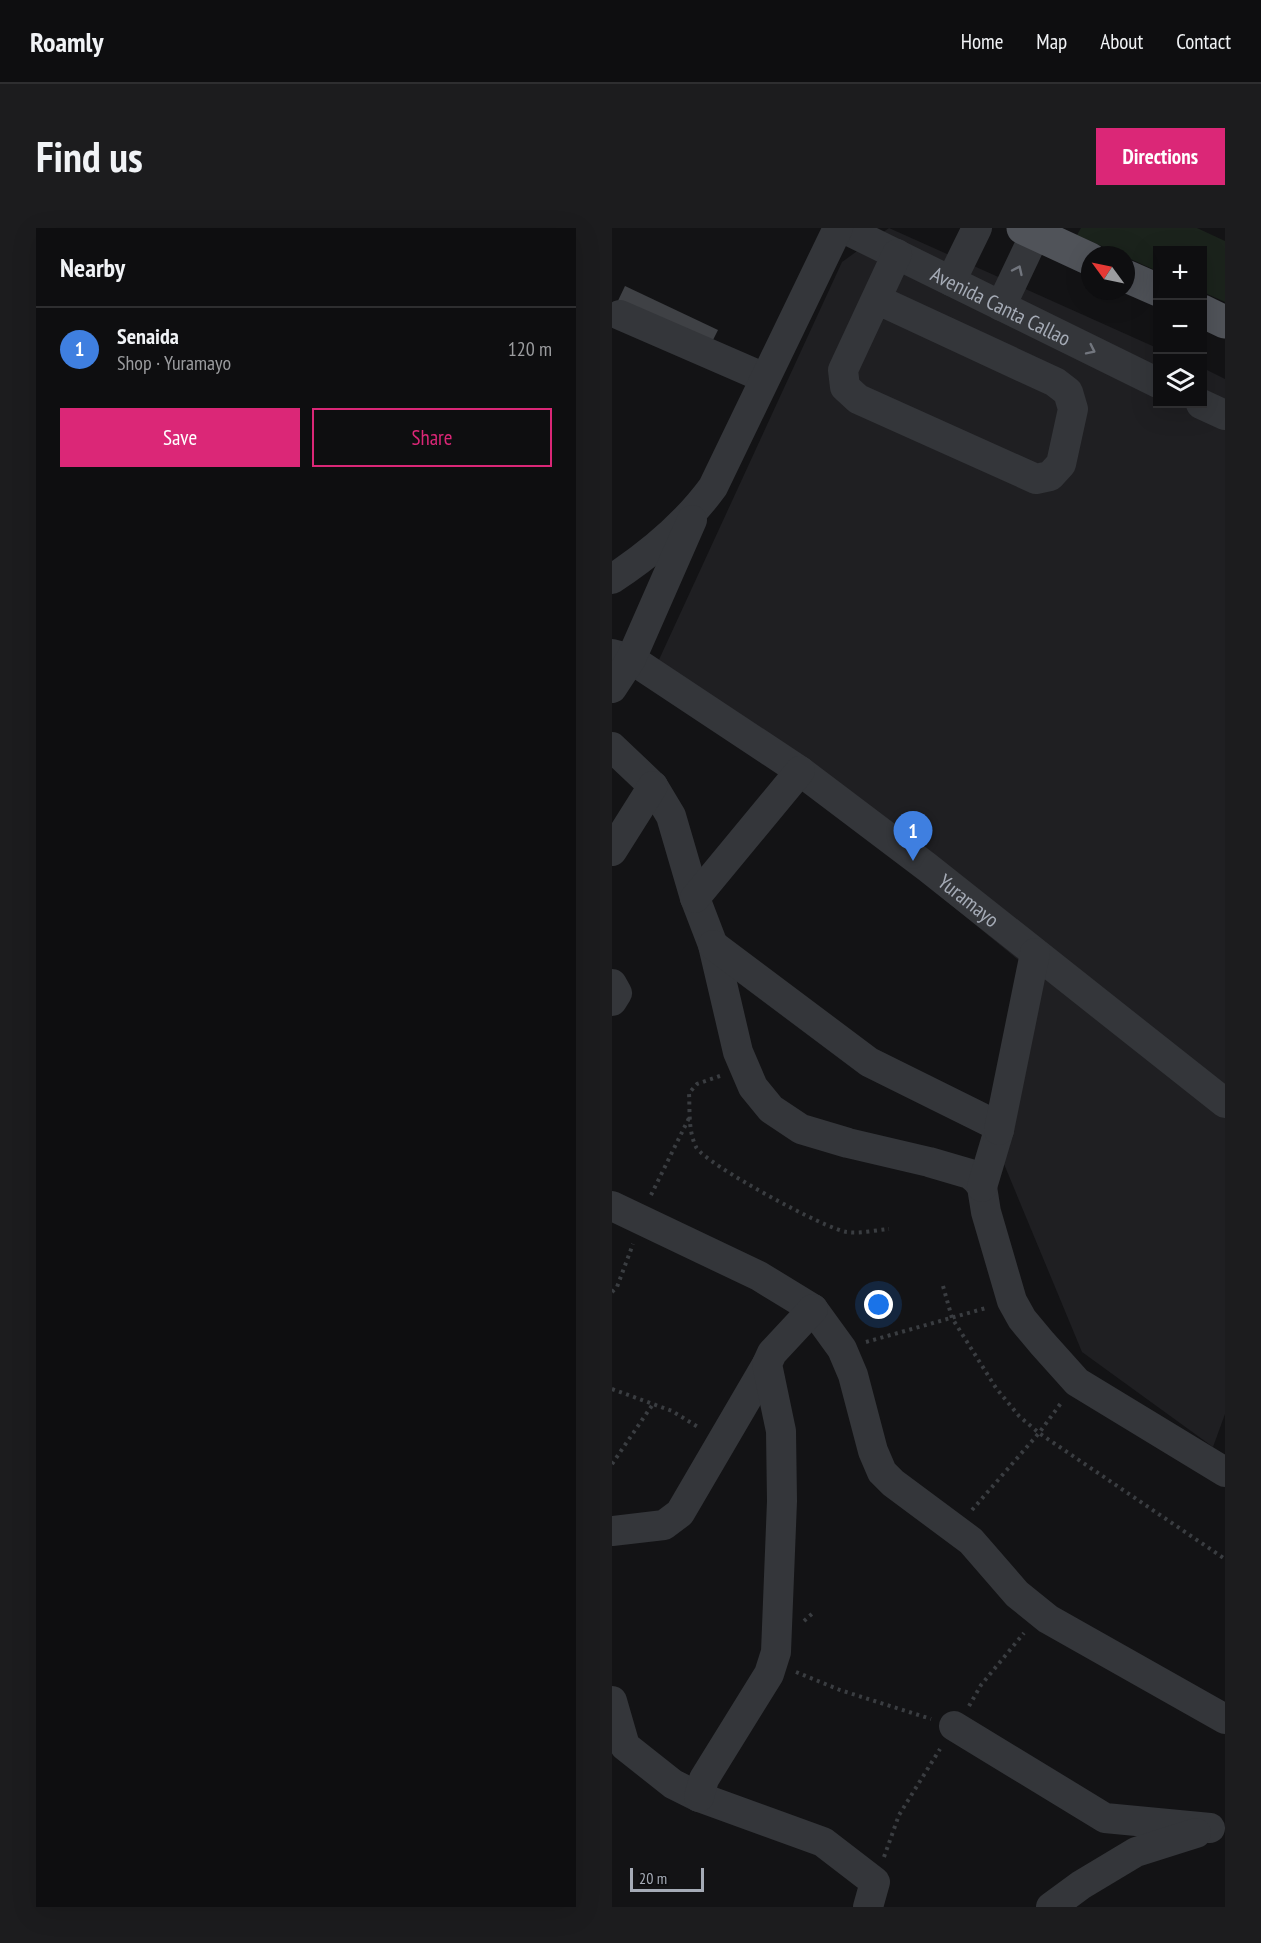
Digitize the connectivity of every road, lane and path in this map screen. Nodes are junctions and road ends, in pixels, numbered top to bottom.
1 (838, 228) edge
2 (843, 228) edge
3 (977, 228) edge
4 (1032, 230) edge
5 (1081, 254) edge
6 (897, 255) junction
7 (1135, 280) edge
8 (951, 281) junction
9 (1153, 288) edge
10 (876, 299) junction
11 (1007, 309) junction
12 (1207, 313) edge
13 (620, 315) dead end
14 (1225, 322) edge
15 (993, 352) junction
16 (765, 378) junction
17 (1153, 381) edge
18 (1207, 407) edge
19 (1225, 415) edge
20 (697, 509) junction
21 (612, 579) edge
22 (622, 657) edge
23 (612, 688) edge
24 (612, 747) edge
25 (800, 771) junction
26 (653, 786) junction
27 (612, 851) edge
28 (695, 898) junction
29 (713, 945) junction
30 (1035, 953) junction
31 (612, 984) edge
32 (612, 1001) edge
33 (745, 1068) junction
34 (1225, 1103) edge
35 (690, 1118) junction
36 (999, 1130) junction
37 (982, 1187) junction
38 (612, 1206) edge
39 (640, 1219) junction
40 (889, 1229) dead end
41 (943, 1286) dead end
42 (612, 1292) edge
43 (1012, 1300) junction
44 (813, 1309) junction
45 (952, 1318) junction
46 (842, 1349) junction
47 (768, 1364) junction
48 (1077, 1382) junction
49 (612, 1389) edge
50 (653, 1404) junction
51 (1039, 1433) junction
52 (722, 1442) junction
53 (612, 1464) edge
54 (1225, 1472) edge
55 (956, 1528) junction
56 (612, 1531) edge
57 (1225, 1559) edge
58 (1048, 1619) junction
59 (772, 1662) junction
60 (612, 1701) edge
61 (1225, 1719) edge
62 (954, 1726) junction
63 (699, 1797) junction
64 (1217, 1826) edge
65 (871, 1894) edge
66 (1086, 1896) edge
67 (1051, 1907) edge

1 - 16 street
2 - 6 street, Avenida Canta Callao
3 - 8 street
4 - 5 main road
11 -> 4 street
6 - 8 street, Avenida Canta Callao
6 - 10 street
7 - 9 main road
8 - 11 street, Avenida Canta Callao
10 - 15 street
10 - 15 street
11 - 15 street
11 -> 17 street, Avenida Canta Callao
12 - 14 main road
13 - 16 street
16 - 20 street
18 - 19 street
20 - 21 street
20 - 22 street
22 - 23 street
22 - 25 street, Yuramayo
24 - 26 street
25 - 28 street
25 - 30 street, Yuramayo
26 - 27 street
26 - 28 street
28 - 29 street
29 - 33 street
29 - 36 street
30 - 34 street, Yuramayo
30 - 36 street
31 - 32 street
33 - 35 path
33 - 37 street
35 - 39 path
35 - 40 path
36 - 37 street
37 - 43 street
38 - 39 street
39 - 42 path
39 - 44 street
41 - 45 path
43 - 45 path
43 - 48 street
44 - 46 street
44 - 47 street
45 - 46 path
45 - 51 path
46 - 55 street
47 - 52 street
47 - 59 street
48 - 51 path
48 - 54 street
49 - 50 path
50 - 52 path
50 - 53 path
51 - 55 path
51 - 57 path
52 - 56 street
55 - 58 street
58 - 61 street
58 - 62 path
59 - 62 path
59 - 63 street
60 - 63 street
62 - 64 street
62 - 65 path
63 - 65 street
64 - 66 street
66 - 67 street

